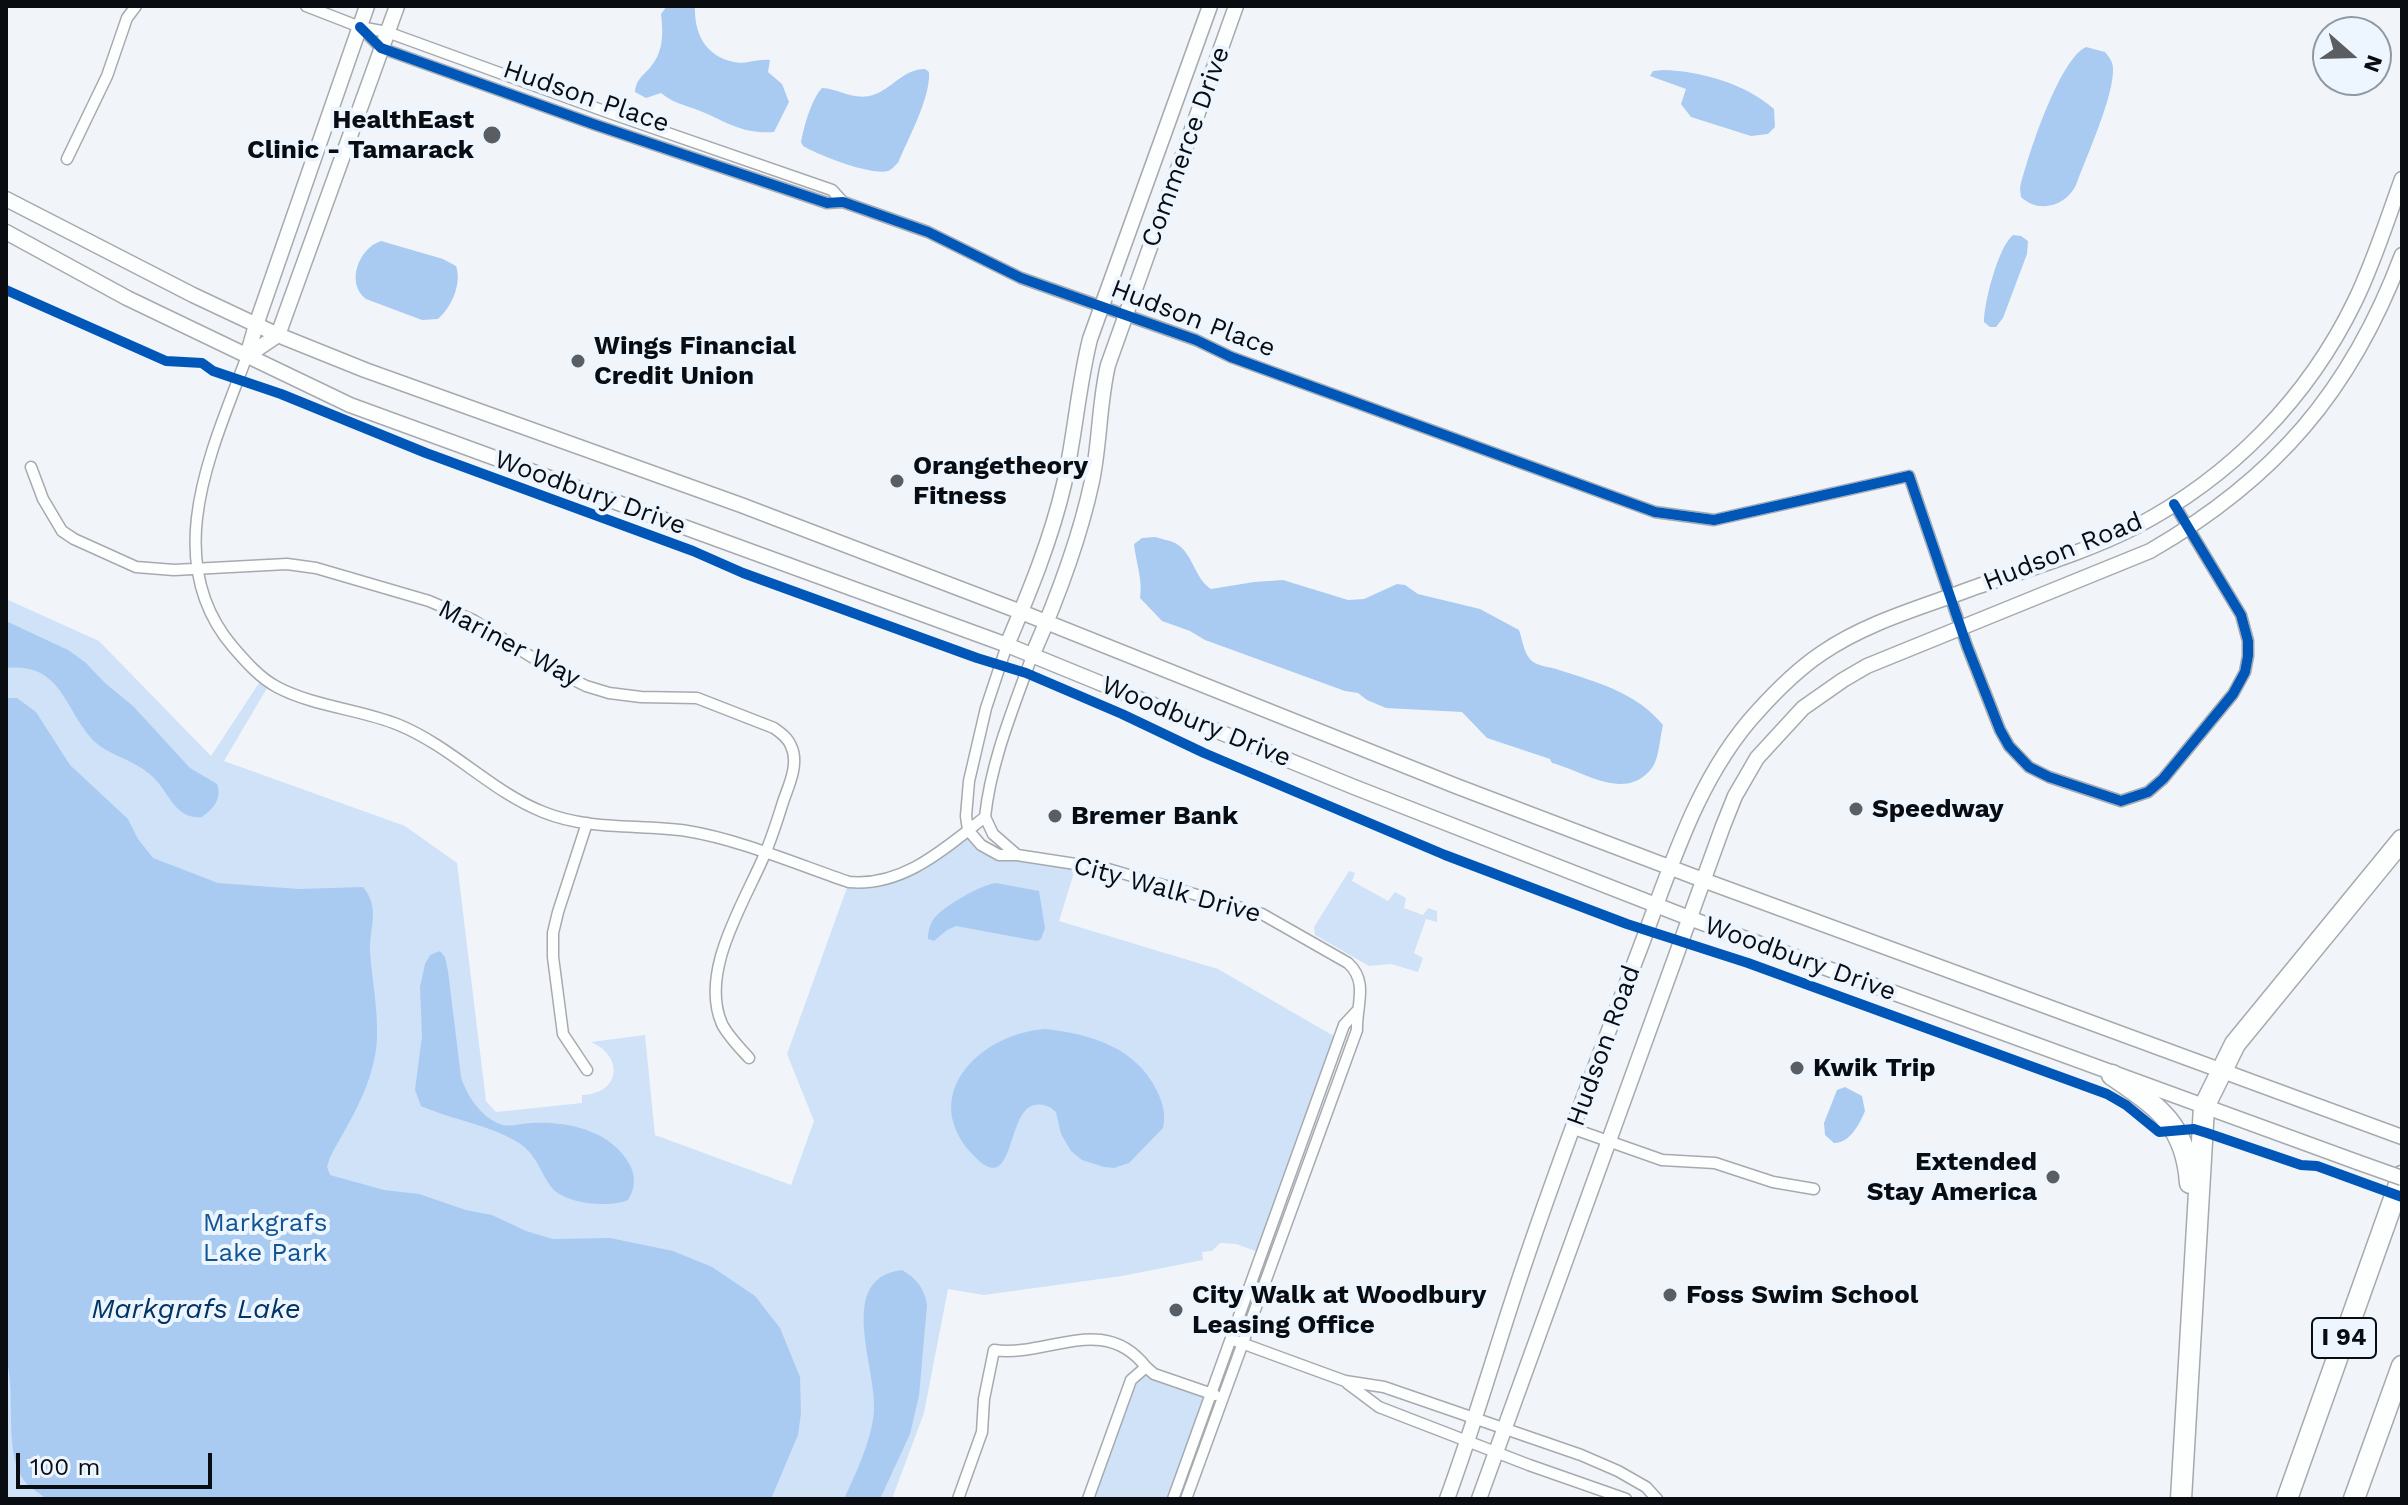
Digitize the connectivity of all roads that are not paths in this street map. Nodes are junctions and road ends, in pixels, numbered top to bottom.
1 (136, 6) edge
2 (306, 6) edge
3 (367, 6) edge
4 (397, 6) edge
5 (1210, 6) edge
6 (1236, 6) edge
7 (360, 27) junction
8 (387, 32) junction
9 (381, 48) junction
10 (67, 159) dead end
11 (2402, 179) edge
12 (6, 199) edge
13 (843, 202) junction
14 (6, 232) edge
15 (2402, 255) edge
16 (1102, 307) junction
17 (1125, 315) junction
18 (256, 325) junction
19 (278, 335) junction
20 (247, 356) junction
21 (31, 467) dead end
22 (2174, 504) junction
23 (2189, 529) junction
24 (199, 571) junction
25 (1950, 597) junction
26 (1021, 612) junction
27 (1047, 623) junction
28 (1961, 628) junction
29 (1007, 645) junction
30 (1032, 656) junction
31 (985, 817) junction
32 (587, 823) junction
33 (968, 830) junction
34 (2402, 840) edge
35 (765, 854) junction
36 (1017, 855) junction
37 (1671, 868) junction
38 (1703, 880) junction
39 (1656, 906) junction
40 (1689, 918) junction
41 (1357, 1011) junction
42 (749, 1058) dead end
43 (587, 1070) dead end
44 (2221, 1071) junction
45 (2112, 1075) junction
46 (2204, 1107) junction
47 (1574, 1129) junction
48 (2402, 1137) edge
49 (1608, 1141) junction
50 (2402, 1177) edge
51 (1814, 1189) dead end
52 (2194, 1277) junction
53 (1230, 1339) junction
54 (1242, 1344) junction
55 (2402, 1366) edge
56 (1146, 1367) junction
57 (1345, 1381) junction
58 (1211, 1394) junction
59 (1222, 1398) junction
60 (1474, 1419) junction
61 (1505, 1428) junction
62 (1467, 1441) junction
63 (1496, 1452) junction
64 (958, 1499) edge
65 (1088, 1499) edge
66 (1173, 1499) edge
67 (1186, 1499) edge
68 (1447, 1499) edge
69 (1479, 1499) edge
70 (1626, 1499) edge
71 (1657, 1499) edge
72 (2181, 1499) edge
73 (2287, 1499) edge
74 (2354, 1499) edge

1 - 10 street
2 - 7 street
3 - 7 street
4 - 8 street
5 - 16 street, Commerce Drive
6 - 17 street, Commerce Drive
7 - 8 street, Hudson Place
7 - 9 street, Hudson Place
7 - 18 street
8 - 9 street
8 - 13 street, Hudson Place
9 - 13 street, Hudson Place
9 - 19 street
11 - 22 street, Hudson Road
12 - 18 street, Woodbury Drive
13 - 16 street, Hudson Place
14 - 20 street, Woodbury Drive
15 - 23 street, Hudson Road
16 - 17 street, Hudson Place
16 - 26 street, Commerce Drive
17 - 25 street, Hudson Place
17 - 27 street, Commerce Drive
18 - 19 street, Woodbury Drive
18 - 20 street
19 - 20 street
19 - 26 street, Woodbury Drive
20 - 24 street
20 - 29 street, Woodbury Drive
21 - 24 street, Mariner Way
22 - 23 street
22 - 25 street, Hudson Road
23 - 28 street, Hudson Road
23 - 28 street
24 - 32 street
24 - 35 street, Mariner Way
25 - 28 street
25 - 37 street, Hudson Road
26 - 27 street, Woodbury Drive
26 - 29 street, Commerce Drive
27 - 30 street, Commerce Drive
27 - 37 street, Woodbury Drive
28 - 38 street, Hudson Road
29 - 30 street, Woodbury Drive
29 - 33 street
30 - 31 street
30 - 39 street, Woodbury Drive
31 - 33 street
31 - 36 street
32 - 35 street
32 - 43 street
33 - 35 street
33 - 36 street, City Walk Drive
34 - 44 highway
35 - 42 street, Mariner Way
36 - 41 street, City Walk Drive
37 - 38 street, Woodbury Drive
37 - 39 street, Hudson Road
38 - 40 street, Hudson Road
38 - 44 street, Woodbury Drive
39 - 40 street, Woodbury Drive
39 - 47 street, Hudson Road
40 - 45 street, Woodbury Drive
40 - 49 street, Hudson Road
41 - 53 street
41 - 54 street, City Walk Drive
44 - 46 highway
44 - 48 street, Woodbury Drive
45 - 46 street, Woodbury Drive
45 - 52 highway
46 - 50 street, Woodbury Drive, bridge
46 - 52 highway
47 - 49 street
47 - 60 street, Hudson Road
49 - 51 street
49 - 61 street, Hudson Road
50 - 73 highway, I 94
52 - 72 highway
53 - 54 street
53 - 58 street
54 - 57 street
54 - 59 street, City Walk Drive
55 - 74 highway, I 94
56 - 58 street
56 - 64 street
56 - 65 street
57 - 60 street
57 - 62 street
58 - 59 street
58 - 66 street
59 - 67 street, City Walk Drive
60 - 61 street
60 - 62 street, Hudson Road
61 - 63 street, Hudson Road
61 - 71 street
62 - 63 street
62 - 68 street, Hudson Road
63 - 69 street, Hudson Road
63 - 70 street

